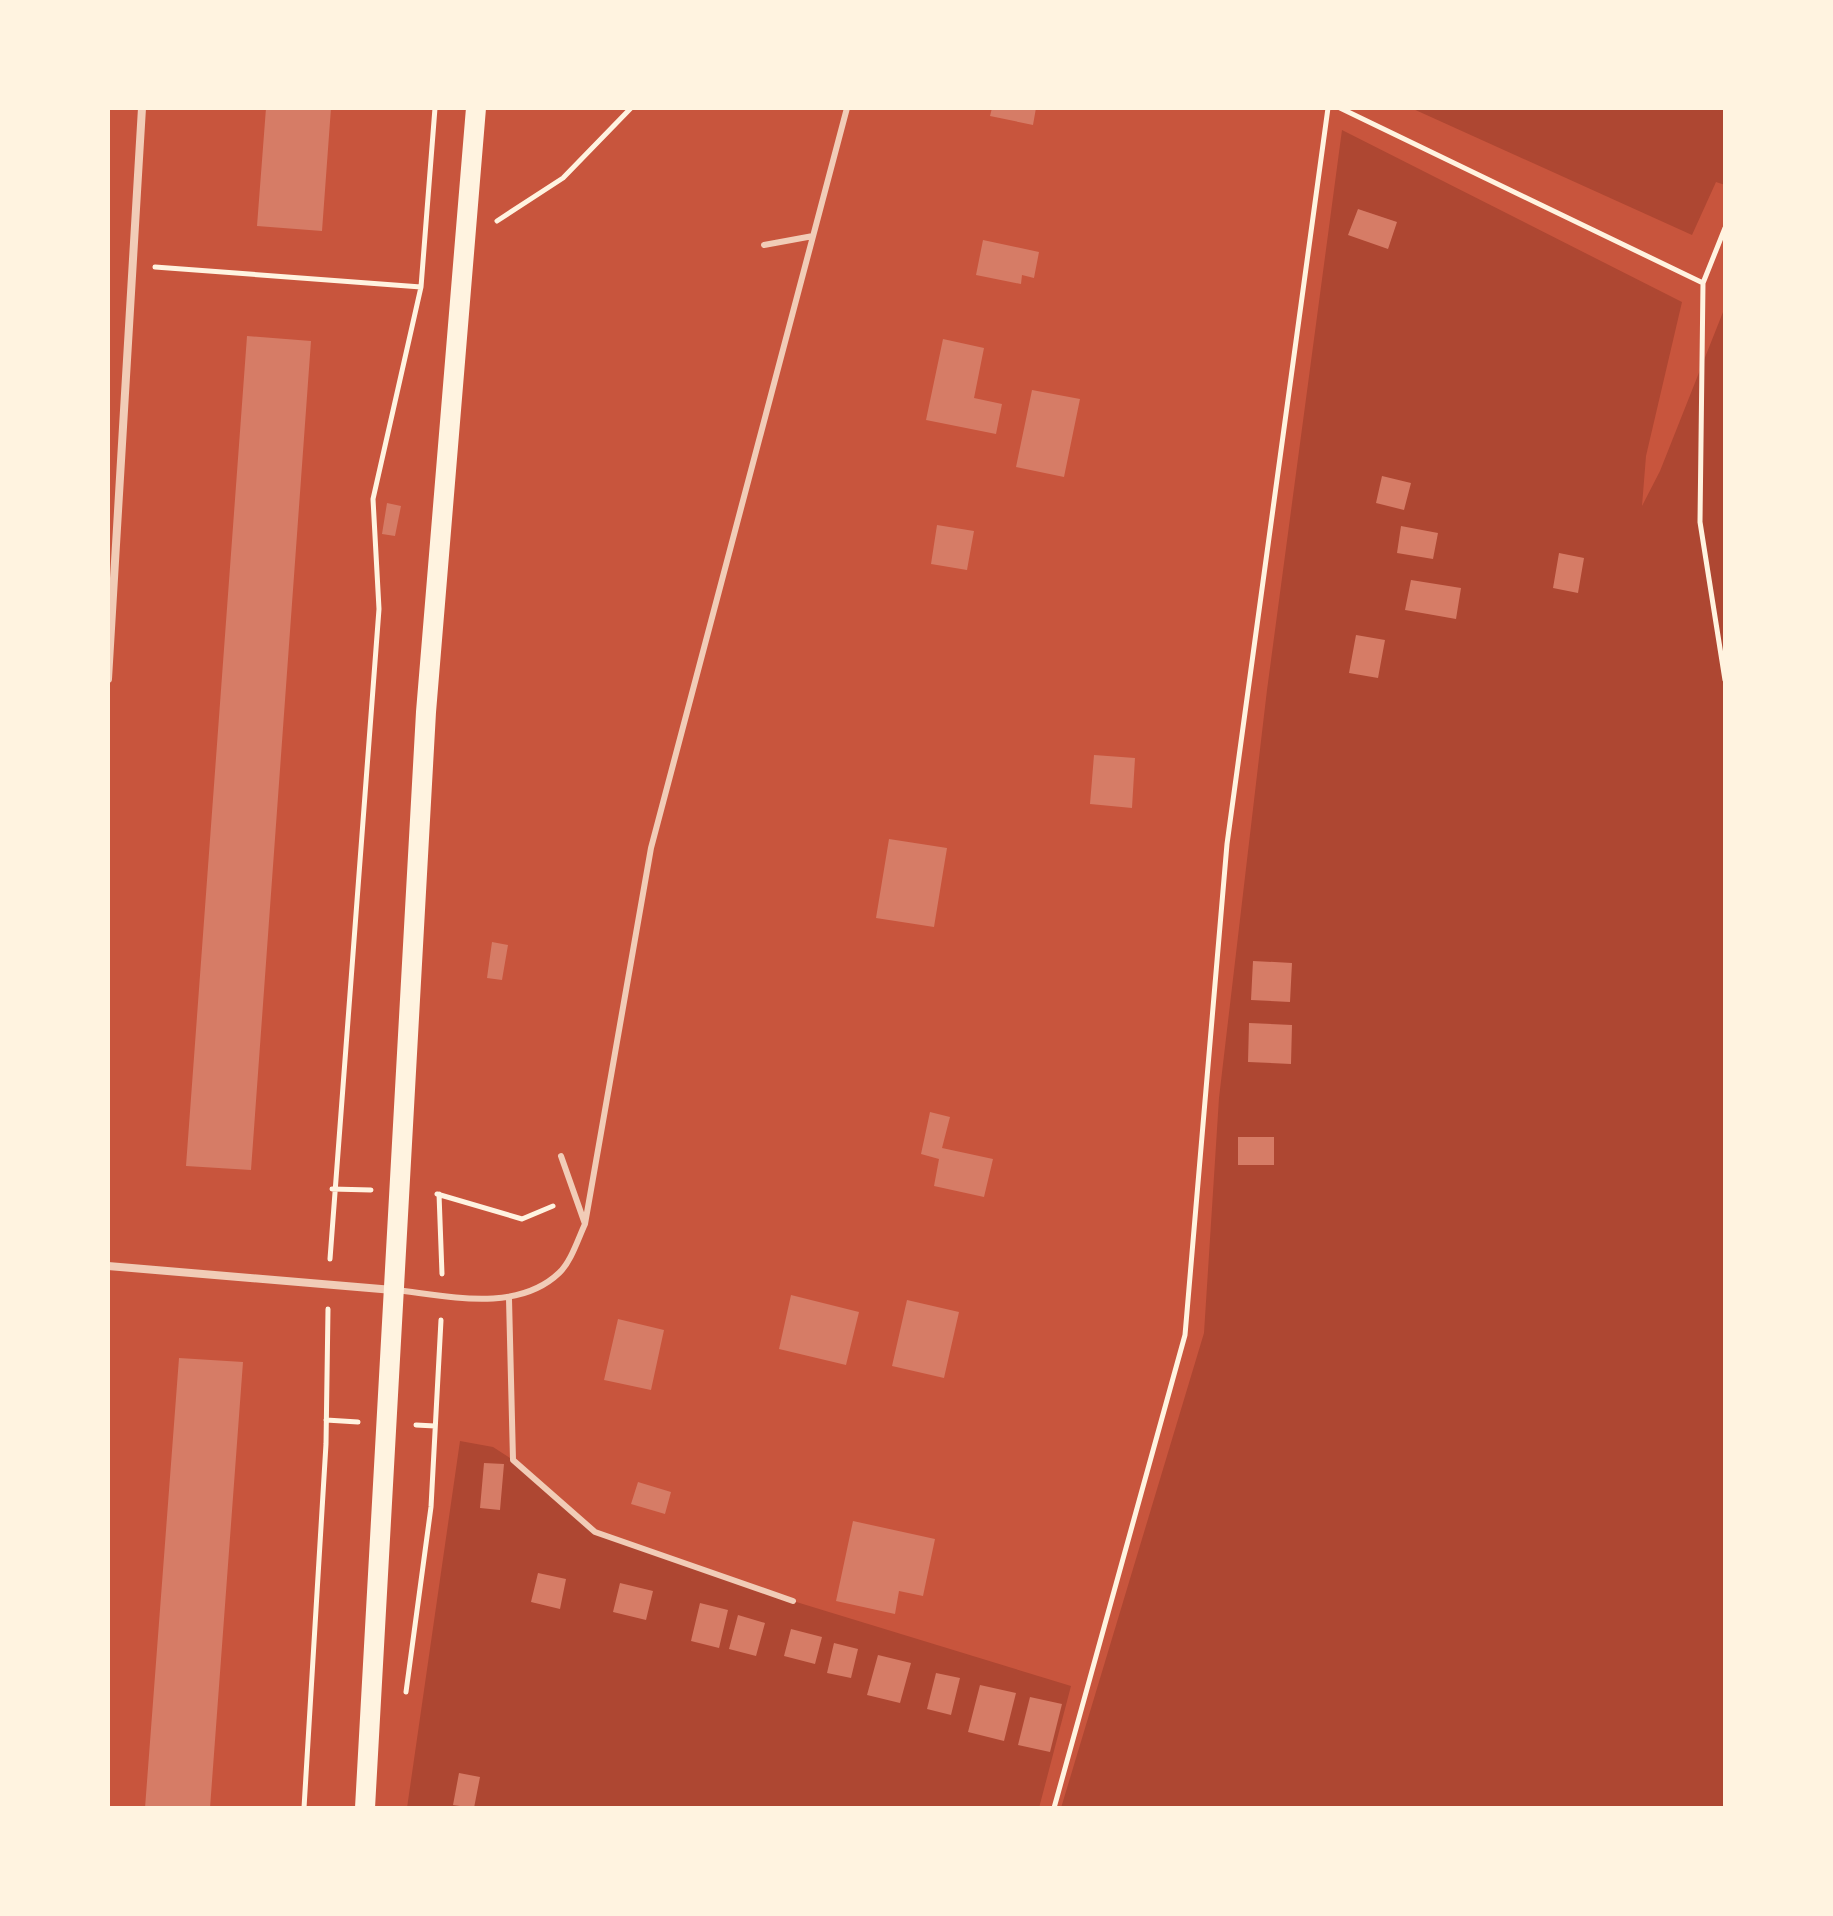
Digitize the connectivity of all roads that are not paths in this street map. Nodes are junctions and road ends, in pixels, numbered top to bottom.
1 (142, 108) edge
2 (476, 108) edge
3 (847, 108) edge
4 (813, 236) junction
5 (764, 245) dead end
6 (108, 679) edge
7 (561, 1156) dead end
8 (585, 1224) junction
9 (108, 1266) edge
10 (393, 1290) junction
11 (509, 1299) junction
12 (793, 1601) dead end
13 (365, 1808) edge

1 - 6 street
2 - 10 main road
3 - 4 lane
4 - 5 lane
4 - 8 lane
7 - 8 lane
8 - 11 lane
9 - 10 street
10 - 11 lane
10 - 13 main road
11 - 12 lane

